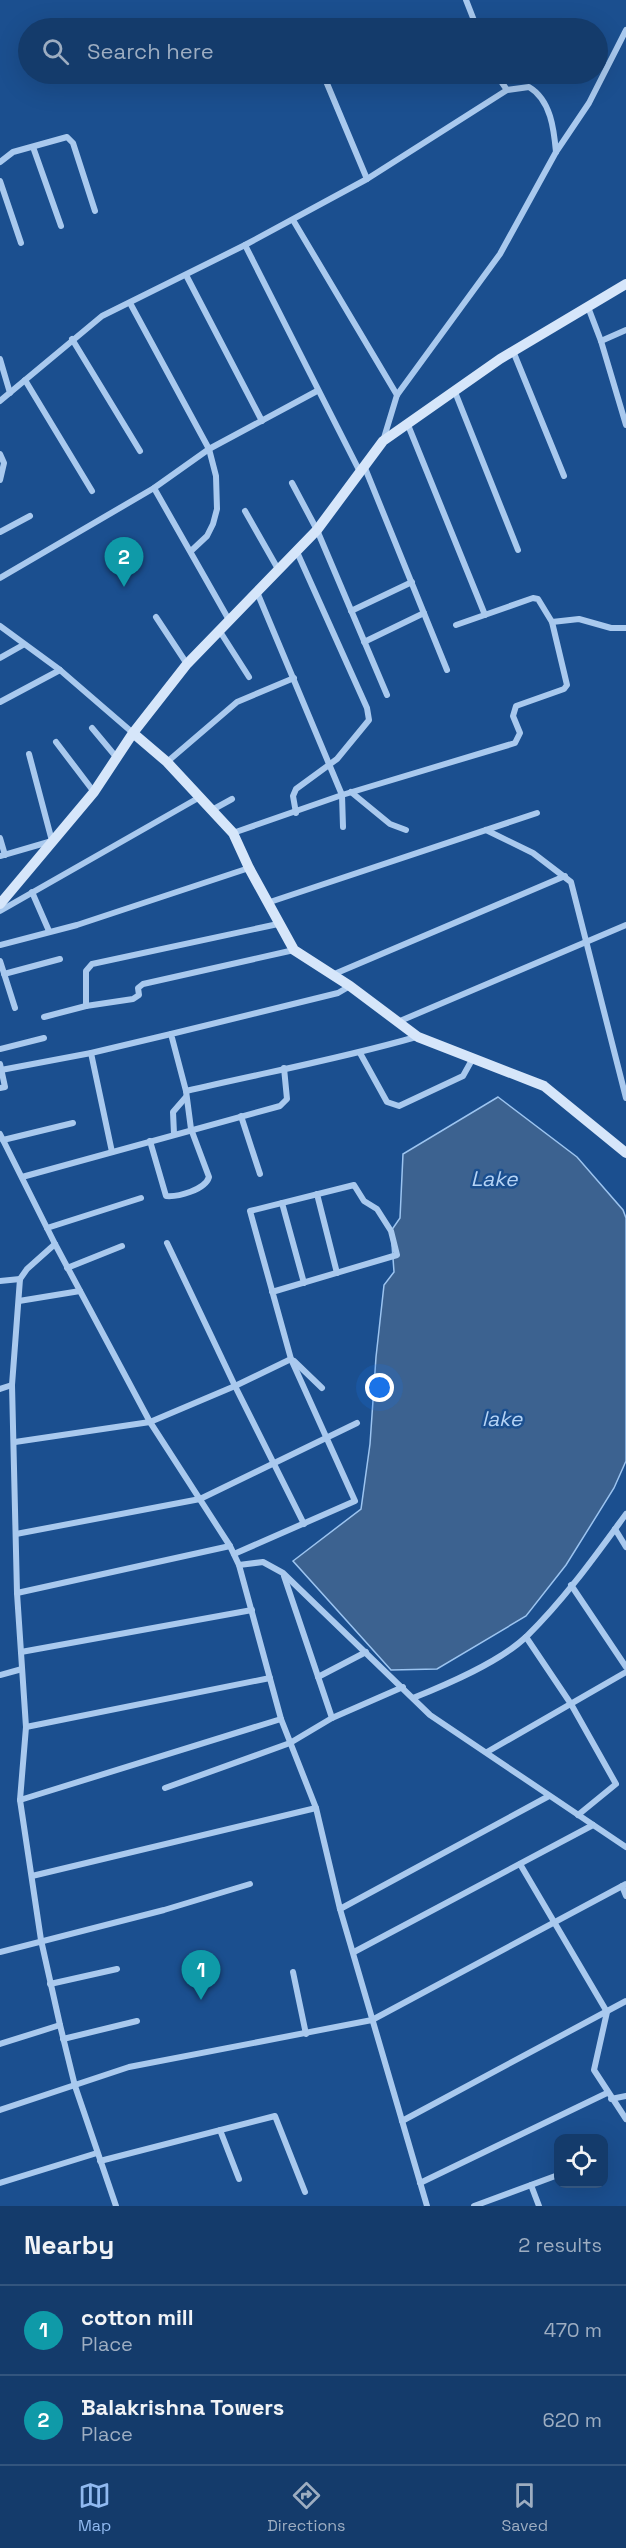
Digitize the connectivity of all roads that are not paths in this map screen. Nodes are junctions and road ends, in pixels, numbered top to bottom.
1 (465, 0) edge
2 (473, 18) edge
3 (626, 30) edge
4 (608, 66) edge
5 (327, 84) edge
6 (503, 84) edge
7 (599, 84) edge
8 (507, 90) junction
9 (33, 147) junction
10 (556, 153) junction
11 (0, 162) edge
12 (367, 179) junction
13 (0, 181) edge
14 (95, 211) dead end
15 (293, 220) junction
16 (61, 226) dead end
17 (21, 243) dead end
18 (245, 246) junction
19 (186, 275) junction
20 (626, 284) edge
21 (129, 303) junction
22 (588, 306) junction
23 (626, 330) edge
24 (72, 339) junction
25 (601, 341) junction
26 (513, 351) junction
27 (0, 359) edge
28 (25, 380) junction
29 (317, 392) junction
30 (455, 392) junction
31 (10, 393) junction
32 (397, 395) junction
33 (0, 401) edge
34 (262, 421) junction
35 (408, 425) junction
36 (626, 425) edge
37 (383, 441) junction
38 (209, 449) junction
39 (140, 451) dead end
40 (0, 454) edge
41 (363, 471) junction
42 (564, 476) dead end
43 (0, 480) edge
44 (292, 483) dead end
45 (154, 488) junction
46 (92, 491) dead end
47 (245, 511) dead end
48 (30, 516) dead end
49 (317, 530) junction
50 (0, 532) edge
51 (518, 550) dead end
52 (191, 551) junction
53 (297, 552) junction
54 (278, 569) junction
55 (0, 578) edge
56 (412, 582) junction
57 (257, 591) junction
58 (351, 610) junction
59 (424, 613) junction
60 (485, 615) junction
61 (156, 617) dead end
62 (229, 620) junction
63 (552, 622) junction
64 (456, 625) dead end
65 (0, 626) edge
66 (626, 628) edge
67 (219, 630) junction
68 (364, 642) junction
69 (23, 645) junction
70 (0, 658) edge
71 (188, 664) junction
72 (60, 670) junction
73 (447, 670) dead end
74 (249, 677) dead end
75 (294, 678) junction
76 (387, 695) dead end
77 (0, 702) edge
78 (93, 728) dead end
79 (133, 733) junction
80 (56, 742) dead end
81 (29, 754) dead end
82 (118, 758) junction
83 (167, 762) junction
84 (330, 765) junction
85 (94, 792) junction
86 (351, 792) junction
87 (342, 795) junction
88 (200, 797) junction
89 (232, 799) dead end
90 (212, 810) junction
91 (296, 813) junction
92 (537, 813) dead end
93 (343, 827) dead end
94 (406, 830) dead end
95 (486, 830) junction
96 (234, 833) junction
97 (0, 838) edge
98 (52, 841) junction
99 (3, 856) edge
100 (249, 868) junction
101 (565, 876) junction
102 (32, 892) junction
103 (267, 903) junction
104 (0, 904) edge
105 (0, 911) edge
106 (278, 924) junction
107 (626, 925) edge
108 (49, 931) junction
109 (588, 941) junction
110 (0, 945) edge
111 (294, 950) junction
112 (60, 959) dead end
113 (0, 961) edge
114 (4, 974) junction
115 (332, 975) junction
116 (350, 986) junction
117 (86, 1006) junction
118 (15, 1008) dead end
119 (44, 1017) dead end
120 (400, 1021) junction
121 (171, 1034) junction
122 (418, 1037) junction
123 (44, 1038) dead end
124 (0, 1048) edge
125 (91, 1053) junction
126 (360, 1053) junction
127 (473, 1058) junction
128 (1, 1067) edge
129 (284, 1068) junction
130 (0, 1088) edge
131 (186, 1094) junction
132 (626, 1098) edge
133 (241, 1116) junction
134 (74, 1124) dead end
135 (191, 1129) junction
136 (174, 1134) junction
137 (2, 1137) edge
138 (150, 1141) junction
139 (112, 1152) junction
140 (626, 1153) edge
141 (260, 1174) dead end
142 (22, 1177) junction
143 (317, 1194) junction
144 (141, 1198) dead end
145 (282, 1203) junction
146 (47, 1228) junction
147 (55, 1244) junction
148 (167, 1244) dead end
149 (122, 1246) dead end
150 (68, 1268) junction
151 (337, 1273) junction
152 (20, 1279) junction
153 (0, 1281) edge
154 (304, 1283) junction
155 (80, 1291) junction
156 (272, 1292) junction
157 (19, 1301) junction
158 (291, 1359) junction
159 (12, 1385) junction
160 (235, 1386) junction
161 (322, 1388) dead end
162 (0, 1389) edge
163 (150, 1422) junction
164 (357, 1423) dead end
165 (328, 1438) junction
166 (15, 1442) junction
167 (274, 1463) junction
168 (200, 1499) junction
169 (626, 1514) edge
170 (304, 1524) junction
171 (615, 1529) junction
172 (16, 1534) junction
173 (230, 1546) junction
174 (626, 1548) edge
175 (234, 1554) junction
176 (239, 1565) junction
177 (283, 1573) junction
178 (571, 1585) junction
179 (17, 1593) junction
180 (252, 1610) junction
181 (526, 1637) junction
182 (21, 1652) junction
183 (366, 1652) junction
184 (626, 1667) edge
185 (22, 1670) junction
186 (626, 1672) edge
187 (0, 1675) edge
188 (318, 1677) junction
189 (270, 1678) junction
190 (403, 1687) junction
191 (413, 1698) junction
192 (571, 1704) junction
193 (332, 1718) junction
194 (281, 1719) junction
195 (26, 1727) junction
196 (290, 1743) junction
197 (487, 1752) junction
198 (165, 1788) dead end
199 (549, 1796) junction
200 (20, 1800) junction
201 (316, 1808) junction
202 (578, 1815) junction
203 (593, 1825) junction
204 (626, 1847) edge
205 (520, 1864) junction
206 (32, 1876) junction
207 (250, 1884) dead end
208 (624, 1885) edge
209 (626, 1896) edge
210 (340, 1909) junction
211 (555, 1922) junction
212 (41, 1940) junction
213 (0, 1952) edge
214 (354, 1952) junction
215 (117, 1969) dead end
216 (294, 1972) dead end
217 (50, 1984) junction
218 (626, 2001) edge
219 (607, 2012) junction
220 (372, 2020) junction
221 (137, 2021) dead end
222 (60, 2025) junction
223 (306, 2034) junction
224 (63, 2039) junction
225 (0, 2044) edge
226 (75, 2086) junction
227 (609, 2096) junction
228 (626, 2096) edge
229 (0, 2110) edge
230 (626, 2119) edge
231 (402, 2121) junction
232 (220, 2130) junction
233 (97, 2152) junction
234 (100, 2161) junction
235 (554, 2176) edge
236 (239, 2179) dead end
237 (420, 2182) junction
238 (0, 2183) edge
239 (531, 2185) junction
240 (305, 2192) dead end
241 (116, 2206) edge
242 (427, 2206) edge
243 (474, 2206) edge
244 (539, 2206) edge

1 - 2 street
3 - 4 street
5 - 12 street
6 - 8 street
7 - 10 street
8 - 10 street
8 - 12 street
9 - 11 street
9 - 14 street
9 - 16 street
10 - 32 street
12 - 15 street
13 - 17 street
15 - 18 street
15 - 32 street
18 - 19 street
18 - 29 street
19 - 21 street
19 - 34 street
20 - 22 street
21 - 24 street
21 - 38 street
22 - 25 street
22 - 26 street
23 - 25 street
24 - 28 street
24 - 39 street
25 - 36 street
26 - 30 street
26 - 42 street
27 - 31 street
28 - 31 street
28 - 46 street
29 - 34 street
29 - 41 street
30 - 35 street
30 - 51 street
31 - 33 street
32 - 37 street
34 - 38 street
35 - 37 street
35 - 60 street
37 - 41 street
38 - 45 street
38 - 52 street
40 - 43 street
41 - 49 street
41 - 56 street
44 - 49 street
45 - 52 street
45 - 55 street
47 - 54 street
48 - 50 street
49 - 53 street
49 - 58 street
52 - 62 street
53 - 54 street
53 - 84 street
54 - 57 street
56 - 58 street
56 - 59 street
57 - 62 street
57 - 75 street
58 - 68 street
59 - 68 street
59 - 73 street
60 - 63 street
60 - 64 street
61 - 71 street
62 - 67 street
63 - 66 street
63 - 86 street
65 - 69 street
67 - 71 street
67 - 74 street
68 - 76 street
69 - 70 street
69 - 72 street
71 - 79 street
72 - 77 street
72 - 79 street
75 - 83 street
75 - 84 street
78 - 82 street
79 - 82 street
79 - 83 street
80 - 85 street
81 - 98 street
82 - 85 street
83 - 88 street
84 - 87 street
84 - 91 street
85 - 98 street
86 - 87 street
86 - 94 street
87 - 91 street
87 - 93 street
88 - 90 street
88 - 102 street
89 - 90 street
90 - 96 street
91 - 96 street
92 - 95 street
95 - 101 street
95 - 103 street
96 - 100 street
97 - 99 street
98 - 99 street
98 - 104 street
100 - 103 street
100 - 108 street
101 - 109 street
101 - 115 street
102 - 105 street
102 - 108 street
103 - 106 street
106 - 111 street
106 - 117 street
107 - 109 street
108 - 110 street
109 - 120 street
109 - 132 street
111 - 115 street
111 - 117 street
112 - 114 street
113 - 114 street
114 - 118 street
115 - 116 street
116 - 120 street
116 - 121 street
117 - 119 street
120 - 122 street
121 - 125 street
121 - 131 street
122 - 126 street
122 - 127 street
123 - 124 street
125 - 128 street
125 - 139 street
126 - 127 street
126 - 129 street
127 - 140 street
128 - 130 street
129 - 131 street
129 - 133 street
131 - 135 street
131 - 136 street
133 - 135 street
133 - 141 street
134 - 137 street
135 - 136 street
135 - 138 street
136 - 138 street
137 - 142 street
138 - 139 street
139 - 142 street
142 - 146 street
143 - 145 street
143 - 151 street
143 - 151 street
144 - 146 street
145 - 154 street
145 - 156 street
146 - 147 street
147 - 150 street
147 - 152 street
148 - 160 street
149 - 150 street
150 - 155 street
151 - 154 street
152 - 153 street
152 - 157 street
154 - 156 street
155 - 157 street
155 - 163 street
156 - 158 street
157 - 159 street
158 - 160 street
158 - 161 street
158 - 165 street
159 - 162 street
159 - 166 street
160 - 163 street
160 - 167 street
163 - 166 street
163 - 168 street
164 - 165 street
165 - 167 street
165 - 170 street
166 - 172 street
167 - 168 street
167 - 170 street
168 - 172 street
168 - 173 street
169 - 171 street
170 - 175 street
171 - 174 street
171 - 178 street
172 - 179 street
173 - 175 street
173 - 179 street
175 - 176 street
176 - 177 street
176 - 180 street
177 - 183 street
177 - 188 street
178 - 181 street
178 - 184 street
179 - 182 street
180 - 182 street
180 - 189 street
181 - 191 street
181 - 192 street
182 - 185 street
183 - 188 street
183 - 190 street
185 - 187 street
185 - 195 street
186 - 192 street
188 - 193 street
189 - 194 street
189 - 195 street
190 - 191 street
190 - 193 street
191 - 197 street
192 - 197 street
192 - 202 street
193 - 196 street
194 - 196 street
194 - 200 street
195 - 200 street
196 - 198 street
196 - 201 street
197 - 199 street
199 - 202 street
199 - 210 street
200 - 206 street
201 - 206 street
201 - 210 street
202 - 203 street
203 - 204 street
203 - 205 street
205 - 211 street
205 - 214 street
206 - 212 street
207 - 212 street
208 - 209 street
208 - 211 street
210 - 214 street
211 - 219 street
211 - 220 street
212 - 213 street
212 - 217 street
214 - 220 street
215 - 217 street
216 - 223 street
217 - 222 street
218 - 219 street
219 - 227 street
219 - 231 street
220 - 223 street
220 - 231 street
221 - 224 street
222 - 224 street
222 - 225 street
223 - 226 street
224 - 226 street
226 - 229 street
226 - 233 street
227 - 228 street
227 - 230 street
227 - 237 street
231 - 237 street
232 - 234 street
232 - 236 street
232 - 240 street
233 - 234 street
233 - 238 street
234 - 241 street
235 - 239 street
237 - 242 street
239 - 243 street
239 - 244 street

